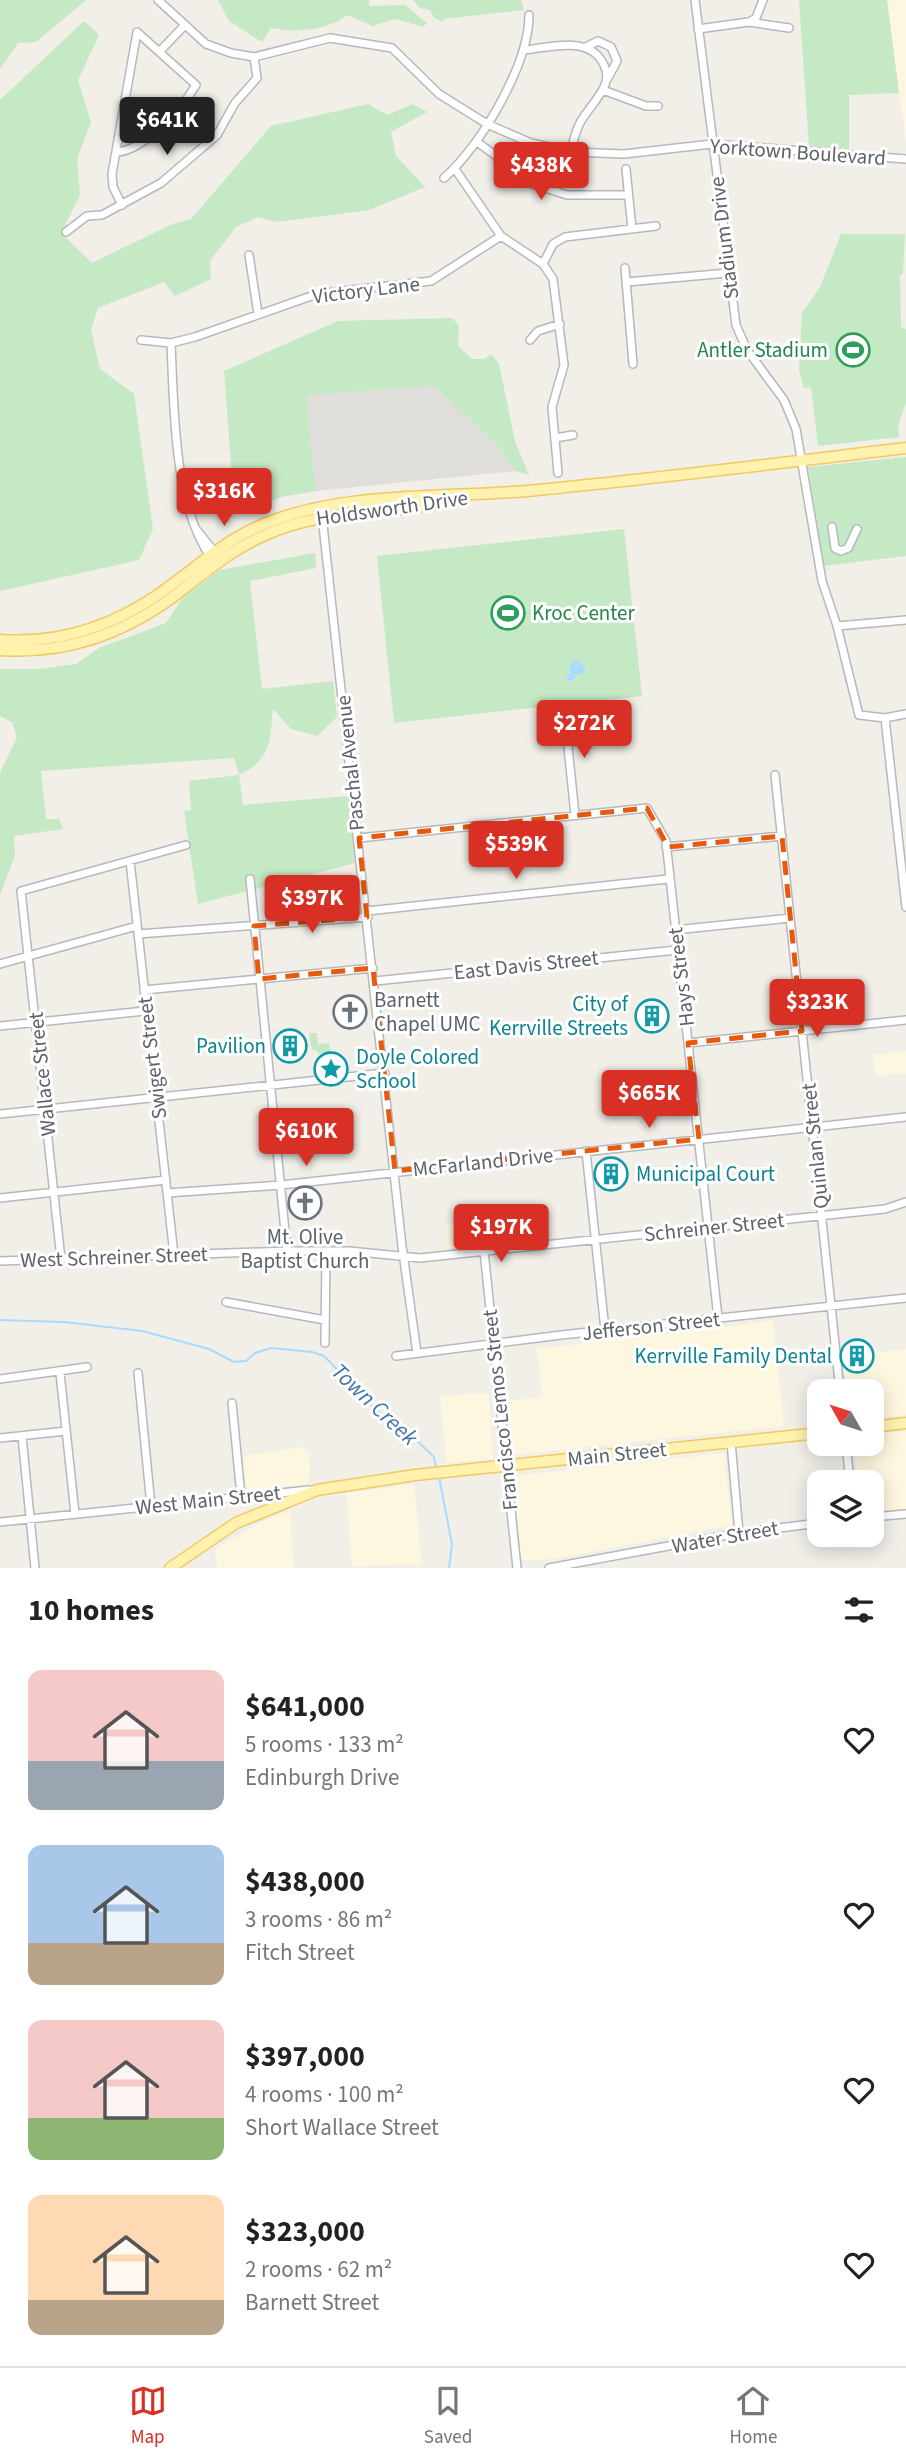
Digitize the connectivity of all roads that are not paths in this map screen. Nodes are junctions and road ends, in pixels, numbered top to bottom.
1 (158, 0) edge
2 (695, 0) edge
3 (763, 0) edge
4 (529, 15) dead end
5 (749, 22) junction
6 (185, 25) junction
7 (789, 28) dead end
8 (698, 29) junction
9 (586, 47) junction
10 (525, 50) junction
11 (160, 51) junction
12 (254, 57) junction
13 (606, 81) junction
14 (603, 90) junction
15 (658, 106) dead end
16 (487, 124) junction
17 (477, 142) junction
18 (712, 144) junction
19 (118, 152) junction
20 (571, 152) junction
21 (906, 159) edge
22 (455, 169) junction
23 (625, 169) dead end
24 (444, 178) dead end
25 (628, 195) junction
26 (122, 205) junction
27 (656, 226) dead end
28 (632, 229) junction
29 (66, 232) dead end
30 (502, 236) junction
31 (249, 255) dead end
32 (543, 264) junction
33 (625, 268) dead end
34 (728, 273) junction
35 (626, 282) junction
36 (258, 314) junction
37 (561, 324) junction
38 (141, 340) dead end
39 (530, 340) dead end
40 (171, 342) junction
41 (633, 365) dead end
42 (573, 435) dead end
43 (555, 438) junction
44 (906, 448) edge
45 (801, 460) junction
46 (558, 473) dead end
47 (322, 512) junction
48 (832, 527) dead end
49 (858, 529) dead end
50 (215, 558) junction
51 (906, 620) edge
52 (837, 626) junction
53 (0, 640) edge
54 (0, 650) edge
55 (564, 708) dead end
56 (906, 714) edge
57 (885, 718) junction
58 (617, 737) dead end
59 (568, 742) junction
60 (775, 775) dead end
61 (575, 815) junction
62 (782, 836) junction
63 (359, 838) junction
64 (186, 845) dead end
65 (666, 847) junction
66 (130, 861) junction
67 (250, 879) dead end
68 (668, 880) junction
69 (906, 907) edge
70 (367, 914) junction
71 (790, 918) junction
72 (254, 926) junction
73 (138, 930) junction
74 (675, 930) junction
75 (677, 950) junction
76 (28, 955) junction
77 (0, 964) edge
78 (373, 968) junction
79 (259, 979) junction
80 (375, 981) junction
81 (144, 990) junction
82 (145, 1011) junction
83 (906, 1020) edge
84 (36, 1023) junction
85 (0, 1026) edge
86 (802, 1031) junction
87 (688, 1043) junction
88 (385, 1073) junction
89 (270, 1084) junction
90 (156, 1098) junction
91 (46, 1109) junction
92 (0, 1114) edge
93 (906, 1117) edge
94 (813, 1127) junction
95 (699, 1139) junction
96 (586, 1151) junction
97 (395, 1171) junction
98 (166, 1180) junction
99 (281, 1185) junction
100 (54, 1192) junction
101 (167, 1193) junction
102 (0, 1198) edge
103 (906, 1202) edge
104 (822, 1216) junction
105 (708, 1228) junction
106 (595, 1240) junction
107 (521, 1247) joint
108 (287, 1251) junction
109 (326, 1251) junction
110 (484, 1251) junction
111 (174, 1255) junction
112 (405, 1258) junction
113 (61, 1259) junction
114 (0, 1261) edge
115 (906, 1298) edge
116 (226, 1302) dead end
117 (831, 1306) junction
118 (718, 1318) junction
119 (325, 1320) junction
120 (605, 1330) junction
121 (325, 1343) dead end
122 (491, 1344) junction
123 (417, 1353) junction
124 (396, 1356) dead end
125 (87, 1367) dead end
126 (61, 1373) junction
127 (138, 1373) dead end
128 (0, 1378) edge
129 (839, 1379) edge
130 (232, 1403) dead end
131 (906, 1423) edge
132 (884, 1426) edge
133 (66, 1431) junction
134 (807, 1434) edge
135 (22, 1436) junction
136 (0, 1438) edge
137 (731, 1442) junction
138 (505, 1465) junction
139 (415, 1475) joint
140 (317, 1490) junction
141 (241, 1496) junction
142 (151, 1506) junction
143 (75, 1514) junction
144 (906, 1514) edge
145 (884, 1516) edge
146 (30, 1519) junction
147 (0, 1522) edge
148 (807, 1524) edge
149 (739, 1533) junction
150 (181, 1564) edge
151 (594, 1565) edge
152 (35, 1568) edge
153 (170, 1568) edge
154 (517, 1568) edge
155 (549, 1568) edge

1 - 6 street, Yorktown Boulevard
2 - 8 street, Stadium Drive
3 - 5 street
4 - 10 street
5 - 7 street
5 - 8 street
6 - 11 street
6 - 12 street, Yorktown Boulevard
8 - 18 street, Stadium Drive
9 - 10 street
9 - 13 street
9 - 13 street
10 - 16 street
11 - 19 street
11 - 19 street
12 - 16 street, Yorktown Boulevard
12 - 26 street
13 - 14 street
14 - 15 street
14 - 20 street
16 - 17 street
16 - 20 street, Yorktown Boulevard
17 - 22 street
17 - 25 street
18 - 20 street, Yorktown Boulevard
18 - 21 street, Yorktown Boulevard
18 - 34 street, Stadium Drive
19 - 26 street
22 - 24 street
22 - 30 street
23 - 25 street
25 - 28 street
26 - 29 street
27 - 28 street
28 - 32 street
30 - 32 street
30 - 36 street, Victory Lane
31 - 36 street
32 - 37 street
33 - 35 street
34 - 35 street
34 - 45 street, Stadium Drive
35 - 41 street
36 - 40 street, Victory Lane
37 - 39 street
37 - 43 street
38 - 40 street, Victory Lane
40 - 50 street
42 - 43 street
43 - 46 street
44 - 45 main road, Holdsworth Drive
45 - 47 main road, Holdsworth Drive
45 - 52 street, Stadium Drive
47 - 50 main road, Holdsworth Drive
47 - 63 street, Paschal Avenue
48 - 49 street
50 - 53 main road, Holdsworth Drive
50 - 54 main road, Holdsworth Drive
51 - 52 street
52 - 57 street, Stadium Drive
55 - 59 street
56 - 57 street
57 - 69 street
58 - 59 street
59 - 61 street
60 - 62 street, Quinlan Street
61 - 63 street
61 - 65 street, Hays Street
62 - 65 street
62 - 71 street, Quinlan Street
63 - 70 street, Paschal Avenue
64 - 66 street
65 - 68 street, Hays Street
66 - 73 street, Swigert Street
66 - 76 street, Wallace Street
67 - 72 street
68 - 70 street
68 - 74 street, Hays Street
70 - 72 street
70 - 78 street, Paschal Avenue
71 - 74 street
71 - 86 street, Quinlan Street
72 - 73 street
72 - 79 street
73 - 76 street
73 - 81 street, Swigert Street
74 - 75 street, Hays Street
75 - 80 street, East Davis Street
75 - 87 street, Hays Street
76 - 77 street
76 - 84 street, Wallace Street
78 - 79 street
78 - 80 street, Paschal Avenue
79 - 81 street
79 - 89 street
80 - 88 street, Paschal Avenue
81 - 82 street, Swigert Street
82 - 84 street
82 - 90 street, Swigert Street
83 - 86 street
84 - 85 street
84 - 91 street, Wallace Street
86 - 87 street
86 - 94 street, Quinlan Street
87 - 95 street, Hays Street
88 - 89 street
88 - 97 street, Paschal Avenue
89 - 90 street
89 - 99 street
90 - 91 street
90 - 98 street, Swigert Street
91 - 92 street
91 - 100 street, Wallace Street
93 - 94 street, McFarland Drive
94 - 95 street, McFarland Drive
94 - 104 street, Quinlan Street
95 - 96 street, McFarland Drive
95 - 105 street, Hays Street
96 - 97 street, McFarland Drive
96 - 106 street
97 - 99 street, McFarland Drive
97 - 112 street, Paschal Avenue
98 - 100 street
98 - 101 street, Swigert Street
99 - 101 street, McFarland Drive
99 - 108 street
100 - 102 street
100 - 113 street, Wallace Street
101 - 111 street, Swigert Street
103 - 104 street, Schreiner Street
104 - 105 street, Schreiner Street
104 - 117 street, Quinlan Street
105 - 106 street, Schreiner Street
105 - 118 street, Hays Street
106 - 107 street, Schreiner Street
106 - 120 street
107 - 110 street, West Schreiner Street
108 - 109 street, West Schreiner Street
108 - 111 street, West Schreiner Street
109 - 112 street, West Schreiner Street
109 - 119 street
110 - 112 street, West Schreiner Street
110 - 122 street, Francisco Lemos Street
111 - 113 street, West Schreiner Street
112 - 123 street, Paschal Avenue
113 - 114 street, West Schreiner Street
115 - 117 street, Jefferson Street
116 - 119 street
117 - 118 street, Jefferson Street
117 - 129 street, Quinlan Street
118 - 120 street, Jefferson Street
119 - 121 street
120 - 122 street, Jefferson Street
122 - 123 street, Jefferson Street
122 - 138 street, Francisco Lemos Street
123 - 124 street, Jefferson Street
125 - 126 street
126 - 128 street
126 - 133 street
127 - 142 street
130 - 141 street
131 - 132 main road
133 - 135 street
133 - 143 street
134 - 137 main road, Main Street
135 - 136 street
135 - 146 street
137 - 138 main road, Main Street
137 - 149 street
138 - 139 main road, Main Street
138 - 154 street, Francisco Lemos Street
139 - 140 main road, West Main Street
140 - 141 street, West Main Street
140 - 150 main road
141 - 142 street, West Main Street
142 - 143 street, West Main Street
143 - 146 street, West Main Street
144 - 145 street
146 - 147 street, West Main Street
146 - 152 street
148 - 149 street, Water Street
149 - 151 street, Water Street
150 - 153 main road
151 - 155 street, Water Street

